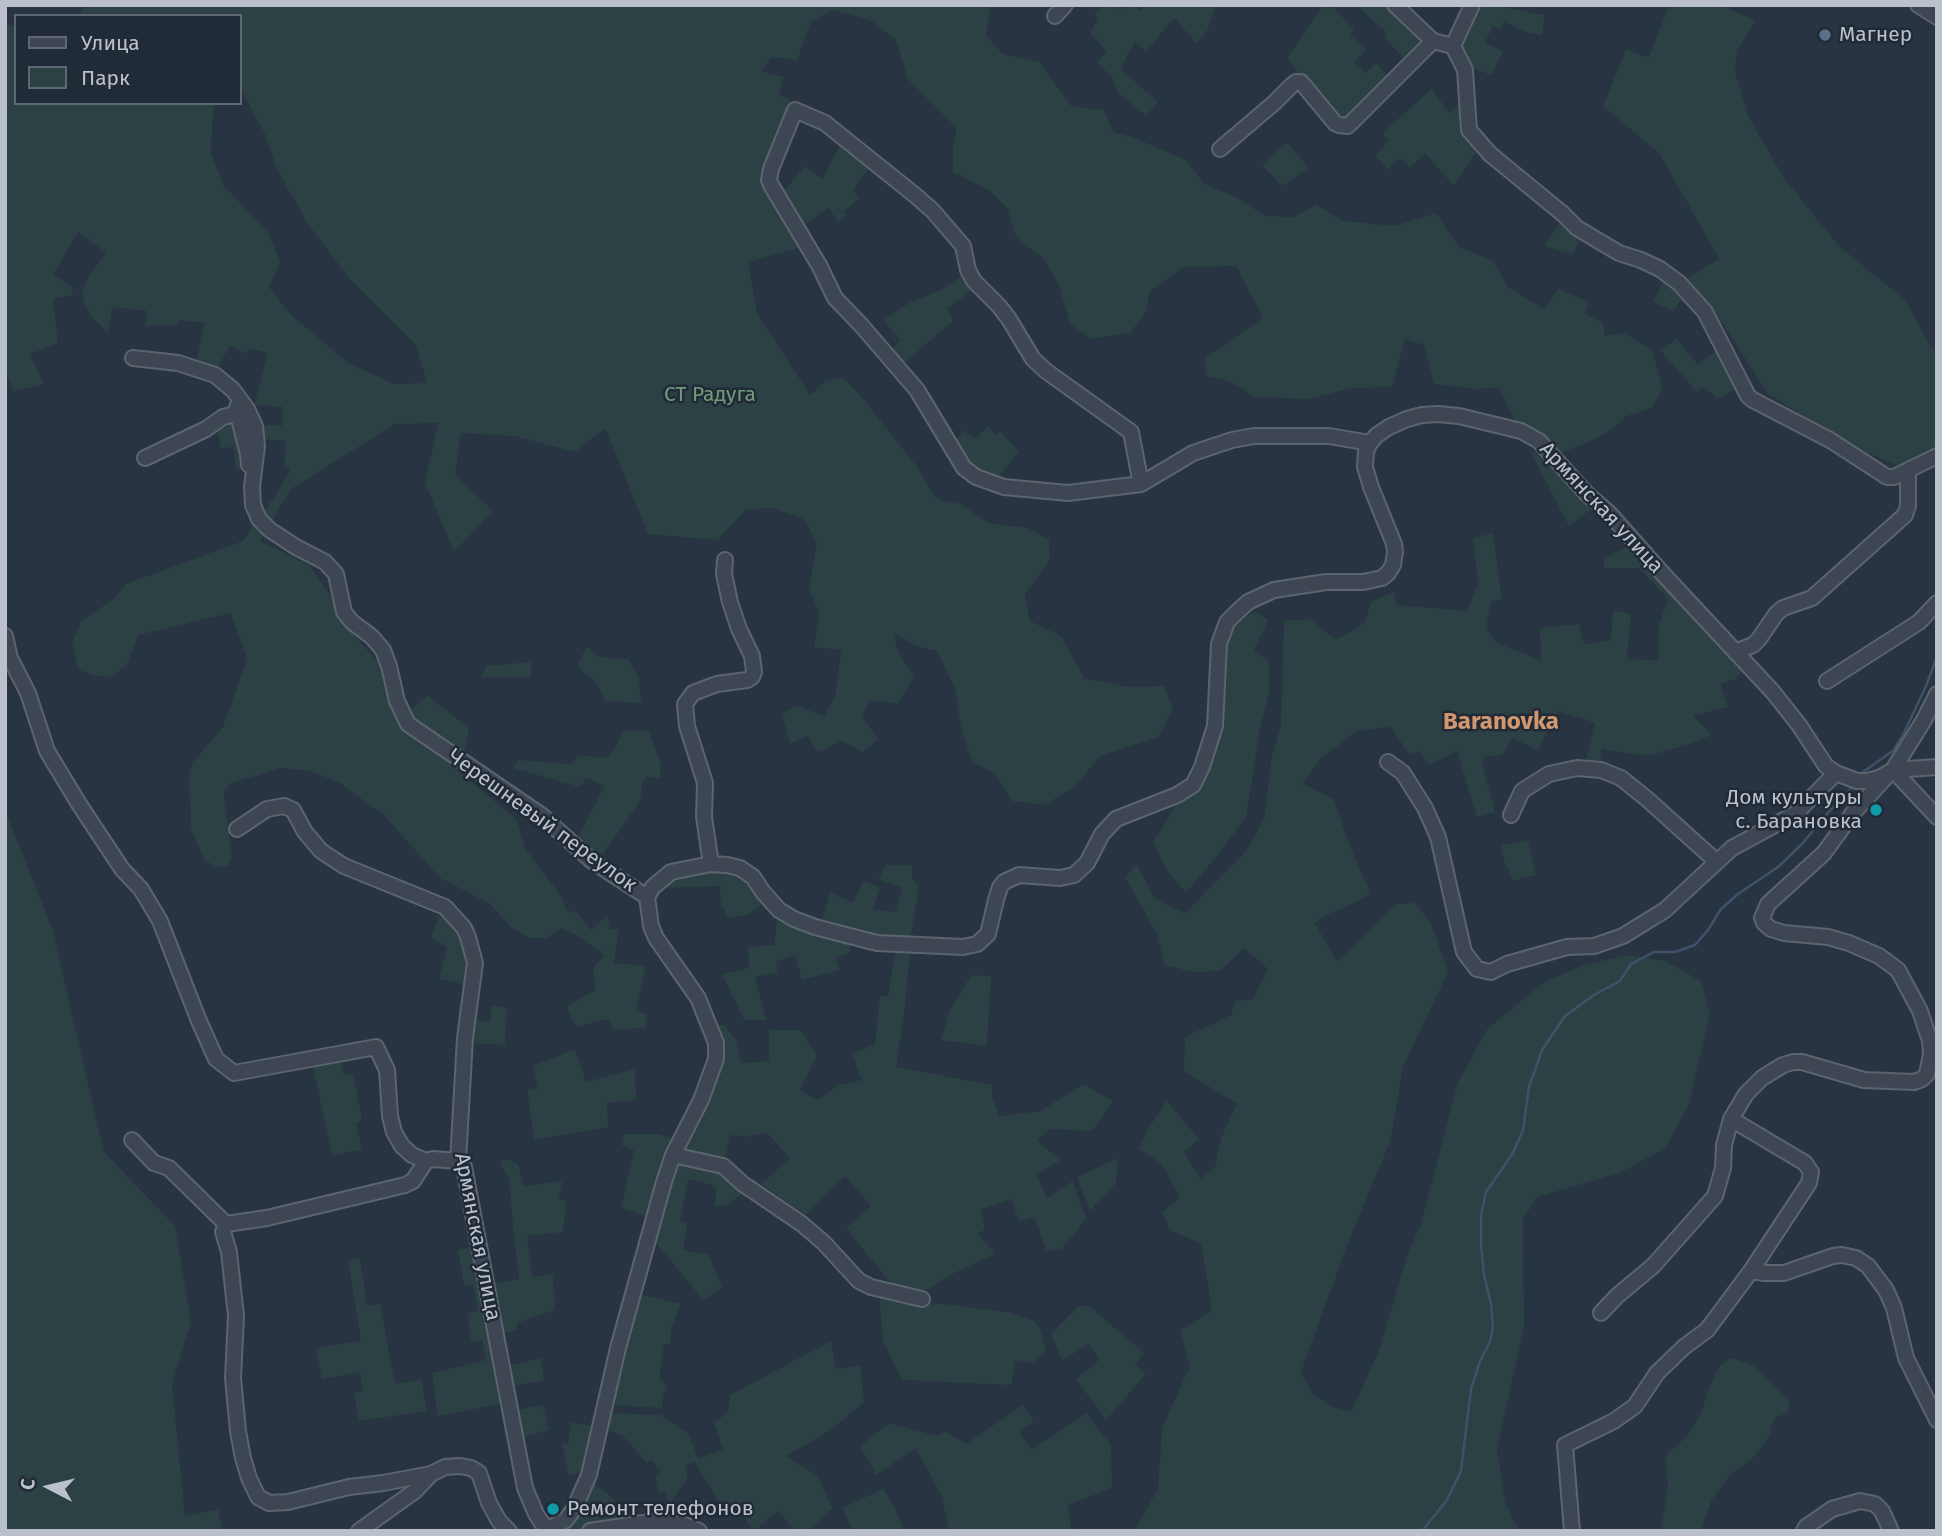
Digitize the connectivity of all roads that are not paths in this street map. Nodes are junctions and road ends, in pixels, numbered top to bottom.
1 (1395, 5) edge
2 (1472, 5) edge
3 (1918, 5) edge
4 (1937, 17) edge
5 (1433, 41) junction
6 (1453, 46) junction
7 (1220, 149) dead end
8 (133, 358) dead end
9 (238, 408) junction
10 (1370, 443) junction
11 (1937, 456) edge
12 (145, 458) dead end
13 (1908, 470) junction
14 (1141, 484) junction
15 (725, 560) dead end
16 (1937, 603) edge
17 (5, 636) edge
18 (1735, 652) junction
19 (1827, 681) dead end
20 (1937, 694) edge
21 (1388, 762) dead end
22 (1937, 768) edge
23 (1893, 770) junction
24 (1836, 773) junction
25 (1511, 815) dead end
26 (1937, 817) edge
27 (237, 829) dead end
28 (1717, 862) junction
29 (711, 864) junction
30 (647, 897) junction
31 (1931, 1033) edge
32 (1731, 1119) junction
33 (131, 1140) dead end
34 (673, 1155) junction
35 (426, 1161) junction
36 (458, 1161) junction
37 (226, 1224) junction
38 (1751, 1271) junction
39 (922, 1298) dead end
40 (1601, 1313) dead end
41 (1937, 1420) edge
42 (431, 1474) junction
43 (553, 1529) edge
44 (359, 1531) edge
45 (509, 1531) edge
46 (590, 1531) edge
47 (699, 1531) edge
48 (1572, 1531) edge
49 (1804, 1531) edge
50 (1891, 1531) edge

1 - 5 street
2 - 6 street
3 - 4 street
5 - 6 street
5 - 7 street
6 - 13 street
8 - 9 street, Черешневый переулок
9 - 12 street
9 - 30 street, Черешневый переулок
10 - 14 street
10 - 18 street, Армянская улица
10 - 29 street
11 - 13 street
13 - 18 street
14 - 14 street
15 - 29 street
16 - 19 street
17 - 35 street
18 - 24 street, Армянская улица
20 - 23 street
21 - 28 street
22 - 23 street
23 - 24 street
23 - 26 street
23 - 31 street
24 - 28 street
25 - 28 street
27 - 36 street, Армянская улица
29 - 30 street
30 - 34 street, Армянская улица
31 - 32 street
32 - 38 street
32 - 40 street
33 - 37 street
34 - 39 street
34 - 43 street, Армянская улица
35 - 36 street
35 - 37 street
36 - 43 street, Армянская улица
37 - 42 street
38 - 41 street
38 - 48 street
42 - 44 street
42 - 45 street
46 - 47 street
49 - 50 street

